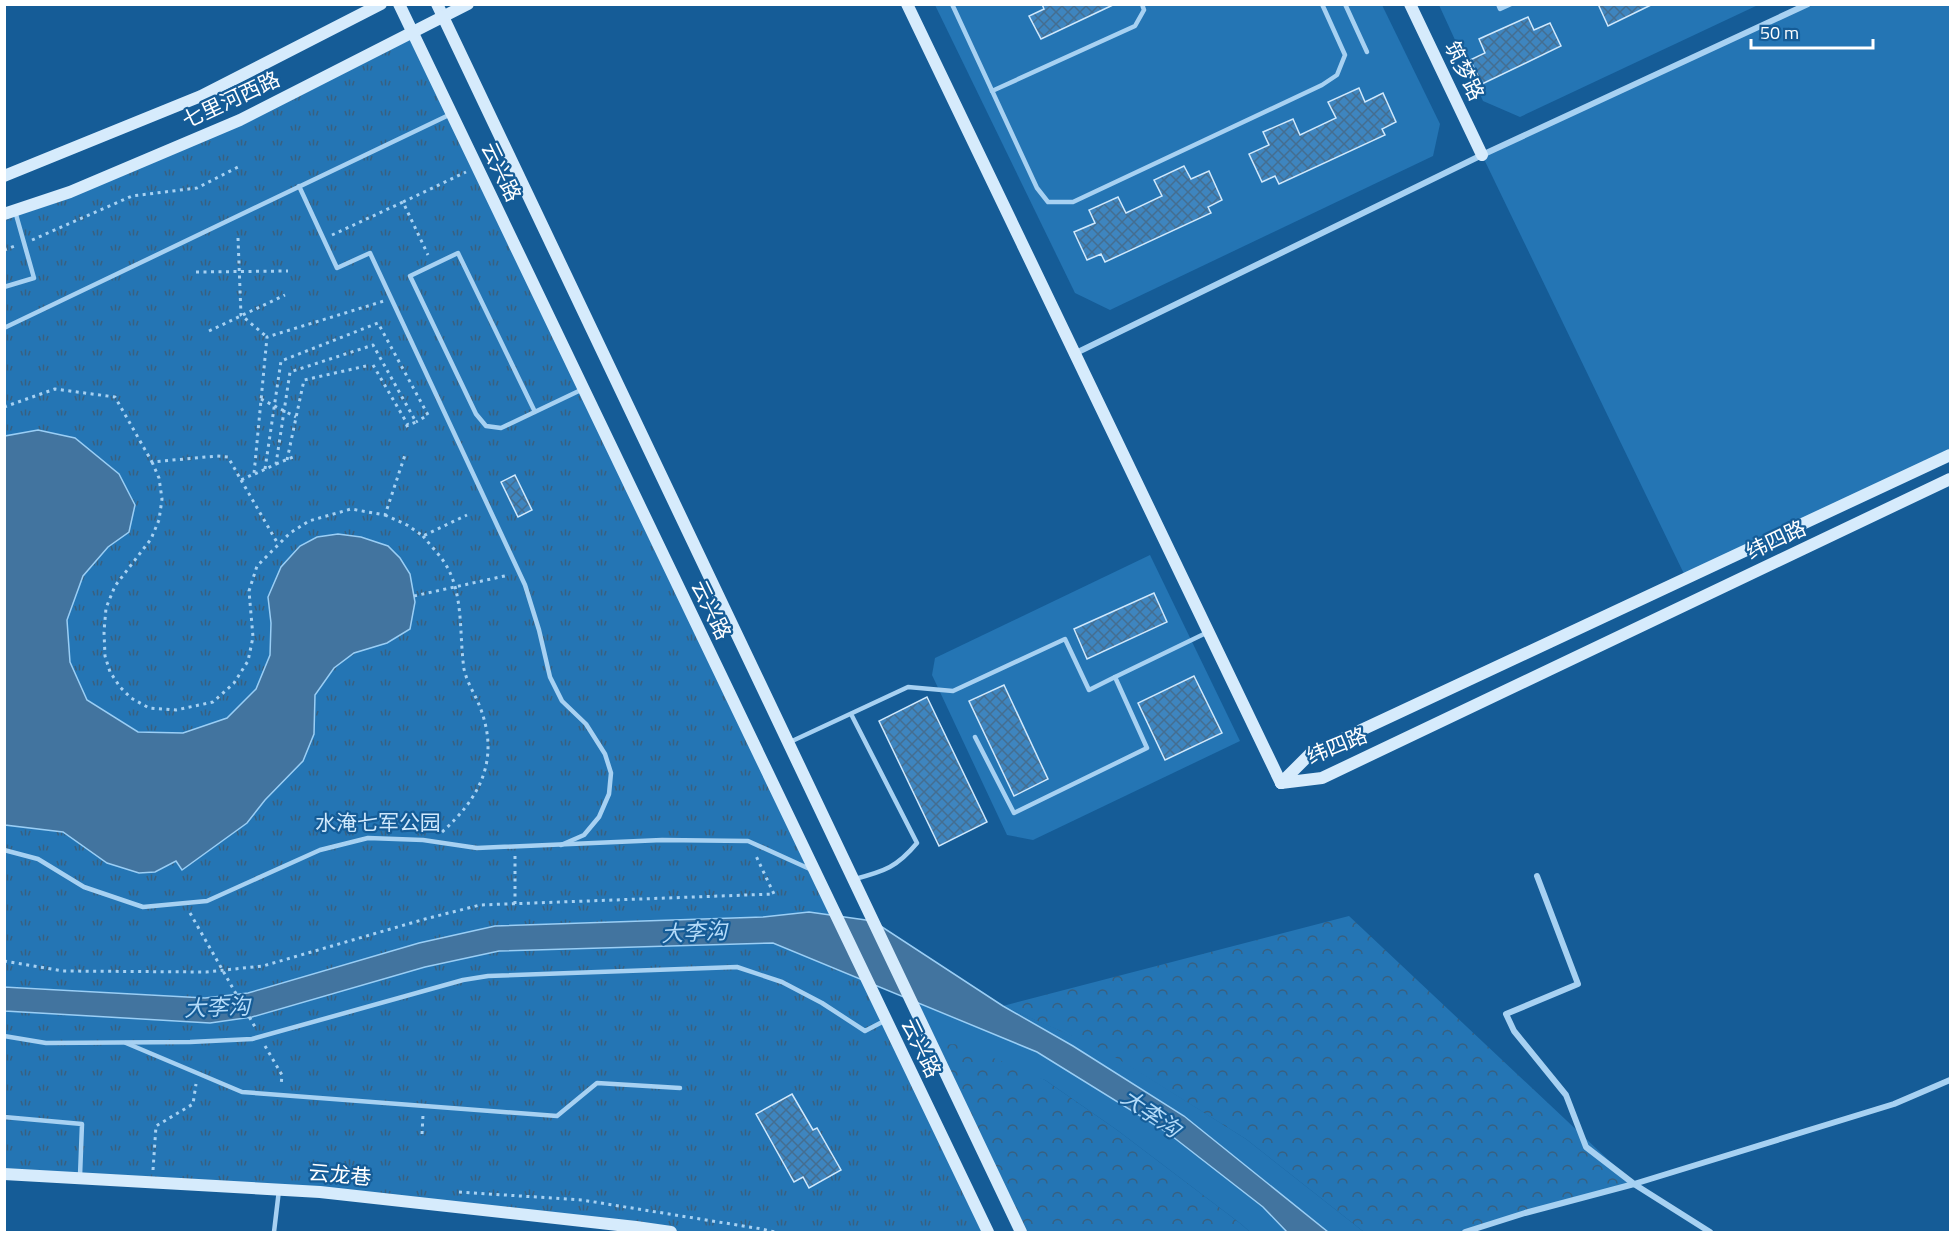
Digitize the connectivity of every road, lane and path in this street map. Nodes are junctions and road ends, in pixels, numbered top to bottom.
1 (381, 4) edge
2 (399, 4) edge
3 (437, 4) edge
4 (468, 4) edge
5 (907, 4) edge
6 (952, 4) edge
7 (1142, 4) edge
8 (1322, 4) edge
9 (1345, 4) edge
10 (1410, 4) edge
11 (1498, 4) edge
12 (1511, 4) edge
13 (1808, 4) edge
14 (443, 16) junction
15 (412, 32) junction
16 (1367, 52) dead end
17 (992, 91) junction
18 (451, 114) junction
19 (1482, 155) junction
20 (240, 166) dead end
21 (476, 167) junction
22 (4, 176) edge
23 (299, 186) junction
24 (403, 202) junction
25 (10, 213) edge
26 (238, 238) dead end
27 (323, 238) junction
28 (25, 243) junction
29 (4, 250) edge
30 (433, 265) junction
31 (288, 271) dead end
32 (196, 272) dead end
33 (239, 272) junction
34 (4, 287) edge
35 (285, 295) dead end
36 (391, 299) junction
37 (242, 315) junction
38 (4, 328) edge
39 (209, 330) dead end
40 (267, 337) junction
41 (1076, 353) junction
42 (373, 365) dead end
43 (366, 366) dead end
44 (583, 389) junction
45 (261, 399) junction
46 (274, 405) junction
47 (4, 407) edge
48 (284, 411) junction
49 (535, 412) junction
50 (296, 417) junction
51 (416, 422) junction
52 (406, 452) dead end
53 (1950, 455) edge
54 (293, 457) dead end
55 (287, 460) junction
56 (152, 462) junction
57 (276, 464) junction
58 (265, 470) junction
59 (254, 474) junction
60 (1950, 478) edge
61 (241, 480) junction
62 (467, 514) dead end
63 (385, 515) junction
64 (423, 536) junction
65 (278, 544) junction
66 (519, 573) junction
67 (455, 587) junction
68 (414, 596) dead end
69 (1209, 632) junction
70 (1115, 677) junction
71 (851, 714) junction
72 (975, 737) dead end
73 (788, 743) junction
74 (1281, 783) junction
75 (432, 841) junction
76 (748, 841) junction
77 (558, 846) junction
78 (515, 847) junction
79 (4, 850) edge
80 (814, 872) junction
81 (1537, 876) dead end
82 (853, 879) junction
83 (185, 903) junction
84 (515, 904) junction
85 (4, 961) edge
86 (883, 1015) junction
87 (259, 1035) dead end
88 (4, 1036) edge
89 (123, 1042) junction
90 (265, 1045) dead end
91 (198, 1074) junction
92 (1950, 1080) edge
93 (680, 1088) dead end
94 (280, 1095) junction
95 (423, 1106) junction
96 (4, 1118) edge
97 (422, 1134) dead end
98 (153, 1172) dead end
99 (4, 1174) edge
100 (80, 1178) junction
101 (1634, 1184) junction
102 (279, 1190) junction
103 (635, 1230) edge
104 (664, 1232) edge
105 (274, 1233) edge
106 (988, 1233) edge
107 (1021, 1233) edge
108 (1465, 1233) edge
109 (1710, 1233) edge

1 - 22 street, 七里河西路
2 - 15 street, 云兴路
3 - 14 street, 云兴路
4 - 14 street, 七里河西路
5 - 41 street
6 - 17 lane
7 - 17 lane
8 - 17 lane
9 - 16 lane
10 - 19 street, 筑梦路
11 - 12 lane
13 - 19 street
14 - 15 street, 七里河西路
14 - 73 street, 云兴路
15 - 18 street, 云兴路
15 - 25 street, 七里河西路
18 - 21 street, 云兴路
18 - 23 lane
19 - 41 street
20 - 28 path
21 - 24 path
21 - 44 street, 云兴路
23 - 27 lane
23 - 38 lane
24 - 27 path
24 - 30 path
25 - 28 lane
26 - 33 path
27 - 36 lane
28 - 29 path
28 - 34 lane
30 - 49 lane
30 - 49 lane
31 - 33 path
32 - 33 path
33 - 37 path
35 - 37 path
36 - 40 path
36 - 66 lane
37 - 39 path
37 - 40 path
40 - 45 path
41 - 69 street
42 - 51 path
43 - 50 path
44 - 49 lane
44 - 80 street, 云兴路
45 - 46 path
45 - 59 path
46 - 48 path
46 - 51 path
46 - 58 path
47 - 56 path
48 - 50 path
48 - 51 path
48 - 57 path
50 - 55 path
52 - 63 path
53 - 74 street, 纬四路
54 - 55 path
55 - 57 path
56 - 61 path
56 - 65 path
57 - 58 path
58 - 59 path
59 - 61 path
60 - 74 street, 纬四路
61 - 65 path
62 - 64 path
63 - 64 path
63 - 65 path
64 - 67 path
66 - 67 path
66 - 77 lane
67 - 68 path
67 - 75 path
69 - 70 lane
69 - 74 street
70 - 71 lane
70 - 72 lane
71 - 73 lane
71 - 82 lane
73 - 82 street, 云兴路
75 - 78 lane
75 - 83 lane
76 - 77 lane
76 - 80 lane
76 - 84 path
77 - 78 lane
78 - 84 path
79 - 83 lane
80 - 86 street, 云兴路
81 - 101 street
82 - 107 street, 云兴路
83 - 87 path
84 - 85 path
86 - 89 lane
86 - 106 street, 云兴路
88 - 89 lane
89 - 91 lane
90 - 94 path
91 - 94 lane
91 - 98 path
92 - 101 street
93 - 95 lane
94 - 95 lane
95 - 97 path
96 - 100 lane
99 - 100 street, 云龙巷
100 - 102 street, 云龙巷
101 - 108 street
101 - 109 street
102 - 103 street, 云龙巷
102 - 105 lane
103 - 104 street, 云龙巷

